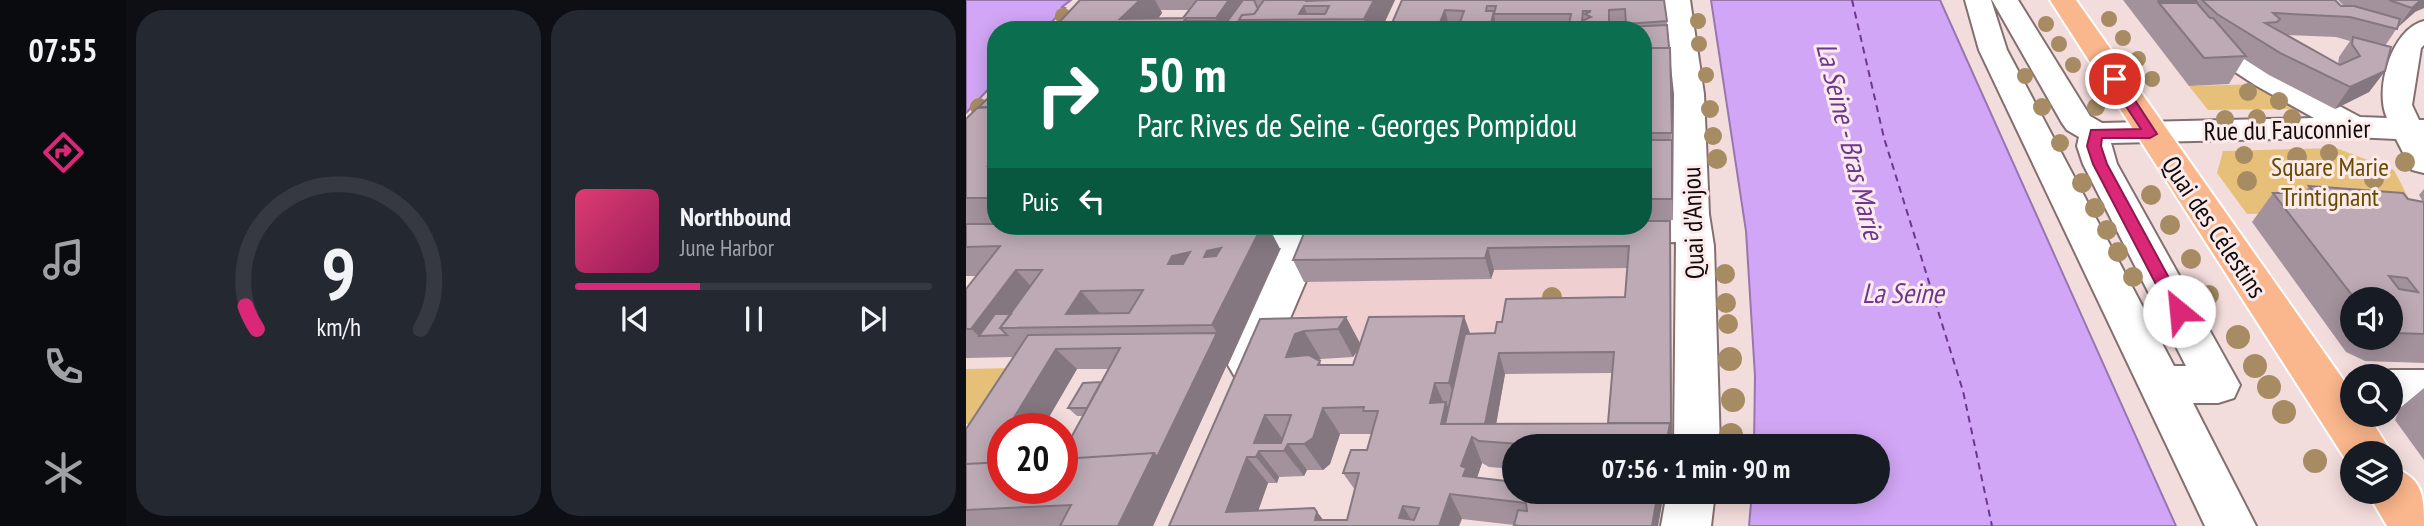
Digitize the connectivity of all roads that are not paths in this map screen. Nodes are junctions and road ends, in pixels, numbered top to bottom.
1 (1677, 0) edge
2 (1978, 0) edge
3 (2005, 0) edge
4 (2063, 0) edge
5 (2168, 0) edge
6 (2424, 29) edge
7 (2354, 127) junction
8 (2416, 130) edge
9 (2096, 133) junction
10 (2150, 134) junction
11 (2424, 162) edge
12 (1693, 229) junction
13 (1652, 230) edge
14 (1218, 235) edge
15 (1307, 235) edge
16 (1181, 237) edge
17 (2159, 384) junction
18 (2338, 387) edge
19 (2403, 389) edge
20 (2424, 389) edge
21 (1235, 400) edge
22 (1697, 434) edge
23 (2363, 441) edge
24 (1689, 504) edge
25 (2401, 504) edge
26 (1686, 526) edge
27 (2231, 526) edge
28 (2416, 526) edge

1 - 12 street, Quai d'Anjou
2 - 17 street
3 - 9 street
4 - 10 main road, Quai des Célestins
5 - 7 street
6 - 8 street
7 - 8 street, Rue du Fauconnier
7 - 10 street, Rue du Fauconnier
8 - 11 street
9 - 10 street, Rue du Fauconnier
9 - 17 street
10 - 18 main road, Quai des Célestins
12 - 13 street
12 - 22 street, Quai d'Anjou
14 - 16 street
15 - 21 street
17 - 27 street
18 - 23 main road, Quai des Célestins
19 - 20 street
24 - 26 street
25 - 28 main road

